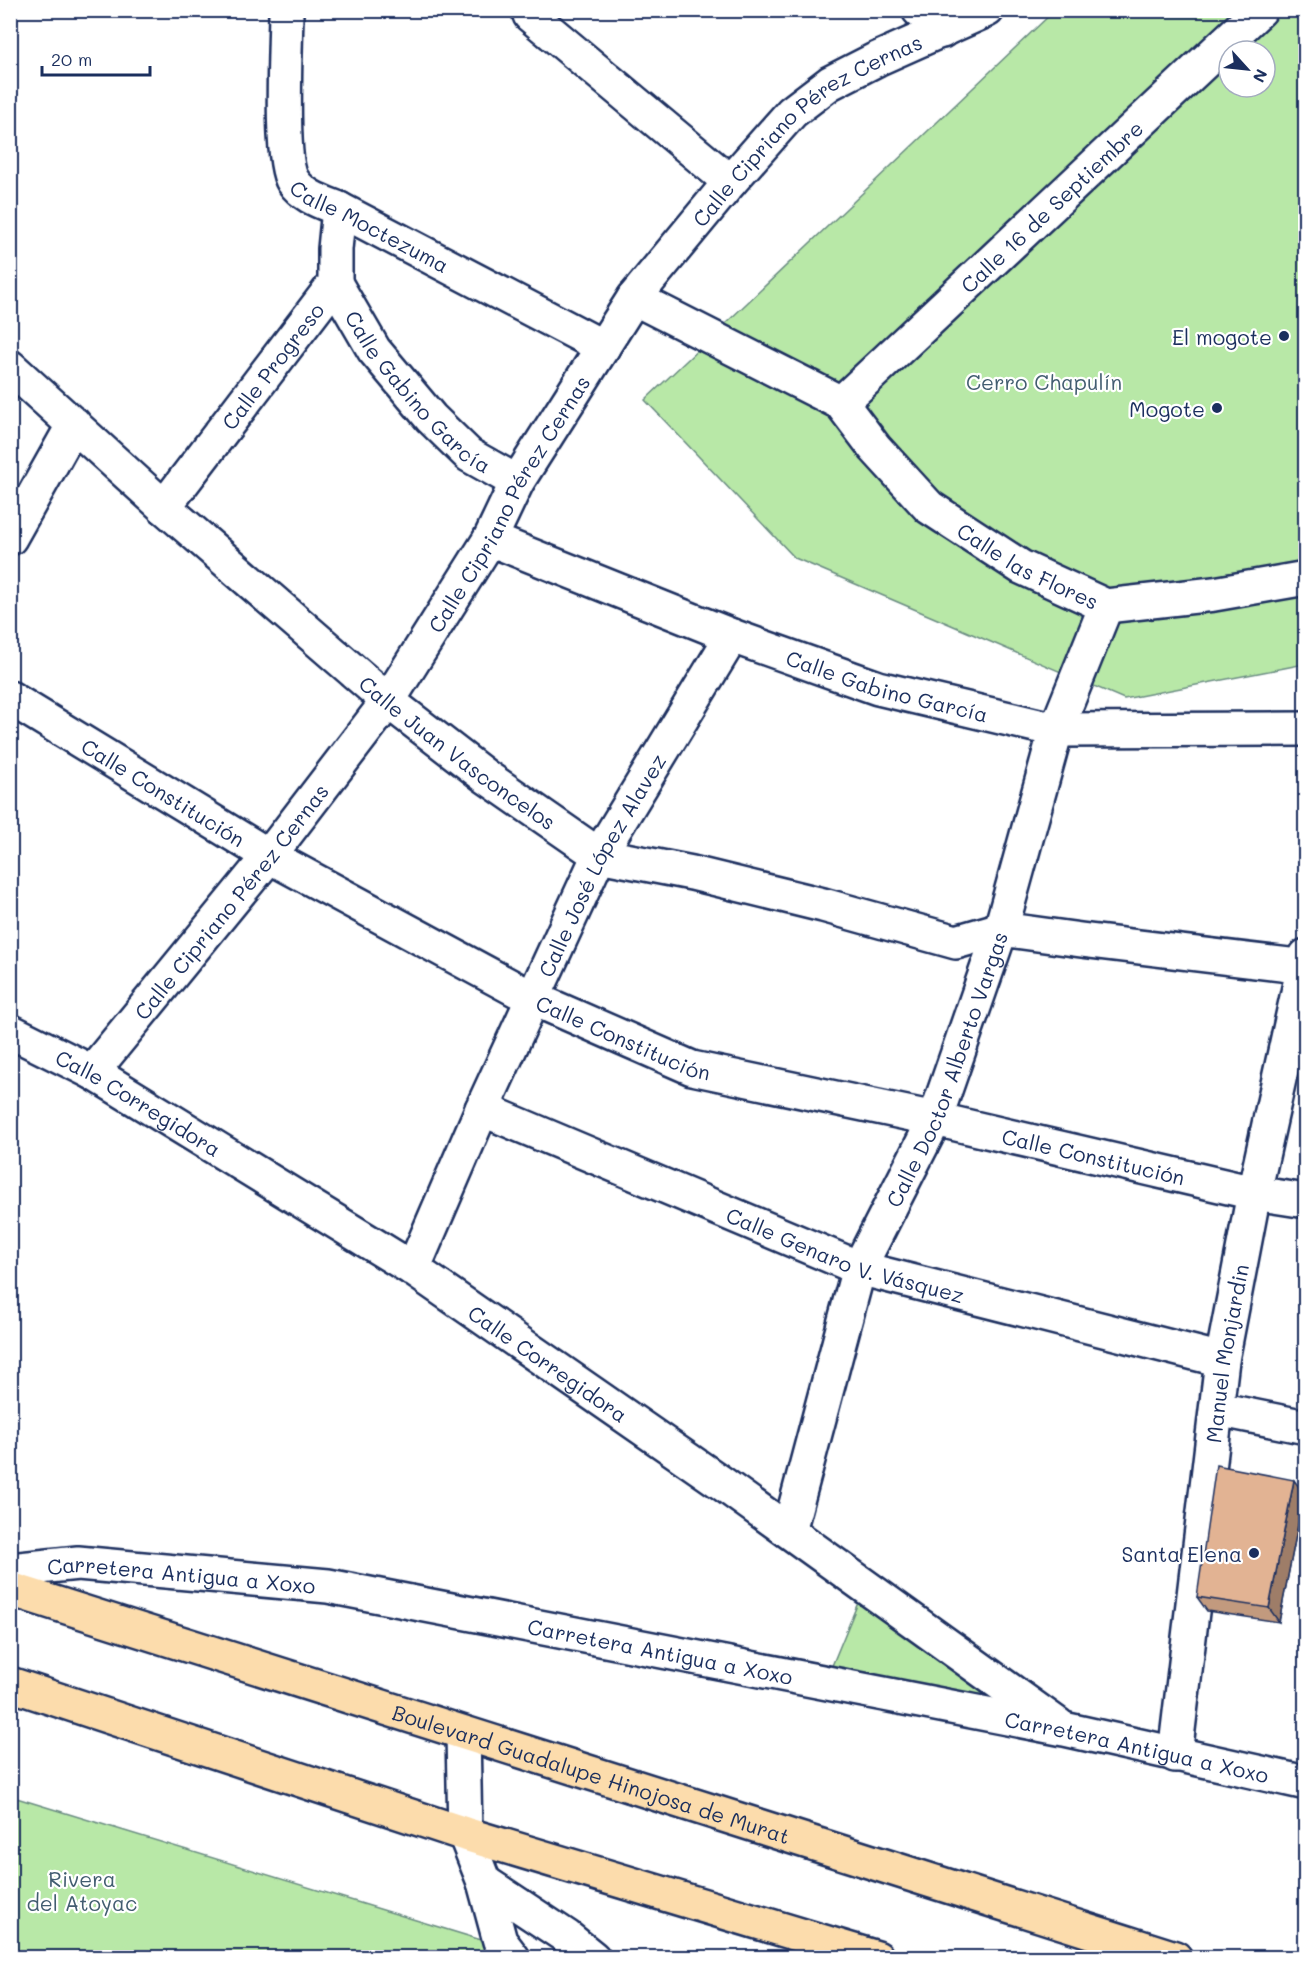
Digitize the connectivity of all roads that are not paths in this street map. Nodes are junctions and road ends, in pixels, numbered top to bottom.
1 (286, 10) edge
2 (987, 10) edge
3 (1260, 10) edge
4 (530, 15) dead end
5 (930, 21) edge
6 (730, 182) junction
7 (339, 209) junction
8 (335, 283) junction
9 (634, 298) junction
10 (603, 346) junction
11 (10, 367) edge
12 (842, 403) junction
13 (74, 424) junction
14 (517, 482) junction
15 (164, 507) junction
16 (10, 538) edge
17 (490, 539) junction
18 (1305, 578) edge
19 (1106, 606) junction
20 (732, 636) junction
21 (10, 698) edge
22 (388, 701) junction
23 (1305, 729) edge
24 (1056, 730) junction
25 (599, 855) junction
26 (269, 856) junction
27 (1001, 929) junction
28 (1305, 964) edge
29 (532, 998) junction
30 (10, 1031) edge
31 (92, 1072) junction
32 (482, 1109) junction
33 (935, 1119) junction
34 (1254, 1194) junction
35 (1305, 1201) edge
36 (859, 1268) junction
37 (413, 1269) junction
38 (1222, 1360) junction
39 (1217, 1410) junction
40 (1305, 1427) edge
41 (789, 1531) junction
42 (10, 1570) edge
43 (10, 1589) edge
44 (10, 1684) edge
45 (1064, 1729) junction
46 (463, 1734) junction
47 (1175, 1755) junction
48 (1305, 1783) edge
49 (465, 1834) junction
50 (483, 1882) junction
51 (513, 1958) edge
52 (593, 1958) edge
53 (877, 1958) edge
54 (1175, 1958) edge

1 - 7 street, Calle Moctezuma
2 - 5 street, Calle Cipriano Pérez Cernas
3 - 12 street, Calle 16 de Septiembre
4 - 6 street
5 - 6 street, Calle Cipriano Pérez Cernas
6 - 9 street, Calle Cipriano Pérez Cernas
7 - 8 street, Calle Progreso
7 - 10 street, Calle Moctezuma
8 - 14 street, Calle Gabino García
8 - 15 street, Calle Progreso
9 - 10 street, Calle Cipriano Pérez Cernas
9 - 12 street
10 - 14 street, Calle Cipriano Pérez Cernas
11 - 13 street, Calle Juan Vasconcelos
12 - 19 street, Calle las Flores
13 - 15 street, Calle Juan Vasconcelos
13 - 16 street
14 - 17 street, Calle Cipriano Pérez Cernas
15 - 22 street, Calle Juan Vasconcelos
17 - 20 street, Calle Gabino García
17 - 22 street, Calle Cipriano Pérez Cernas
18 - 19 street, Calle las Flores
19 - 24 street, Calle Doctor Alberto Vargas
20 - 24 street, Calle Gabino García
20 - 25 street, Calle José López Alavez
21 - 26 street, Calle Constitución
22 - 25 street, Calle Juan Vasconcelos
22 - 26 street, Calle Cipriano Pérez Cernas
23 - 24 street, Calle Gabino García
24 - 27 street, Calle Doctor Alberto Vargas
25 - 27 street, Calle Juan Vasconcelos
25 - 29 street, Calle José López Alavez
26 - 29 street, Calle Constitución
26 - 31 street, Calle Cipriano Pérez Cernas
27 - 28 street
27 - 33 street, Calle Doctor Alberto Vargas
28 - 34 street, Manuel Monjardin
29 - 32 street, Calle José López Alavez
29 - 33 street, Calle Constitución
30 - 31 street, Calle Corregidora
31 - 37 street, Calle Corregidora
32 - 36 street, Calle Genaro V. Vásquez
32 - 37 street, Calle José López Alavez
33 - 34 street, Calle Constitución
33 - 36 street, Calle Doctor Alberto Vargas
34 - 35 street, Calle Constitución
34 - 38 street, Manuel Monjardin
36 - 38 street, Calle Genaro V. Vásquez
36 - 41 street, Calle Doctor Alberto Vargas
37 - 41 street, Calle Corregidora
38 - 39 street, Manuel Monjardin
39 - 40 street
39 - 47 street, Manuel Monjardin
41 - 45 street, Calle Corregidora
42 - 45 street, Carretera Antigua a Xoxo
43 - 46 main road, Boulevard Guadalupe Hinojosa de Murat
44 - 49 main road
45 - 47 street, Carretera Antigua a Xoxo
46 - 49 street
46 - 54 main road, Boulevard Guadalupe Hinojosa de Murat
47 - 48 street, Carretera Antigua a Xoxo
49 - 50 street
49 - 53 main road
50 - 51 street
50 - 52 street

